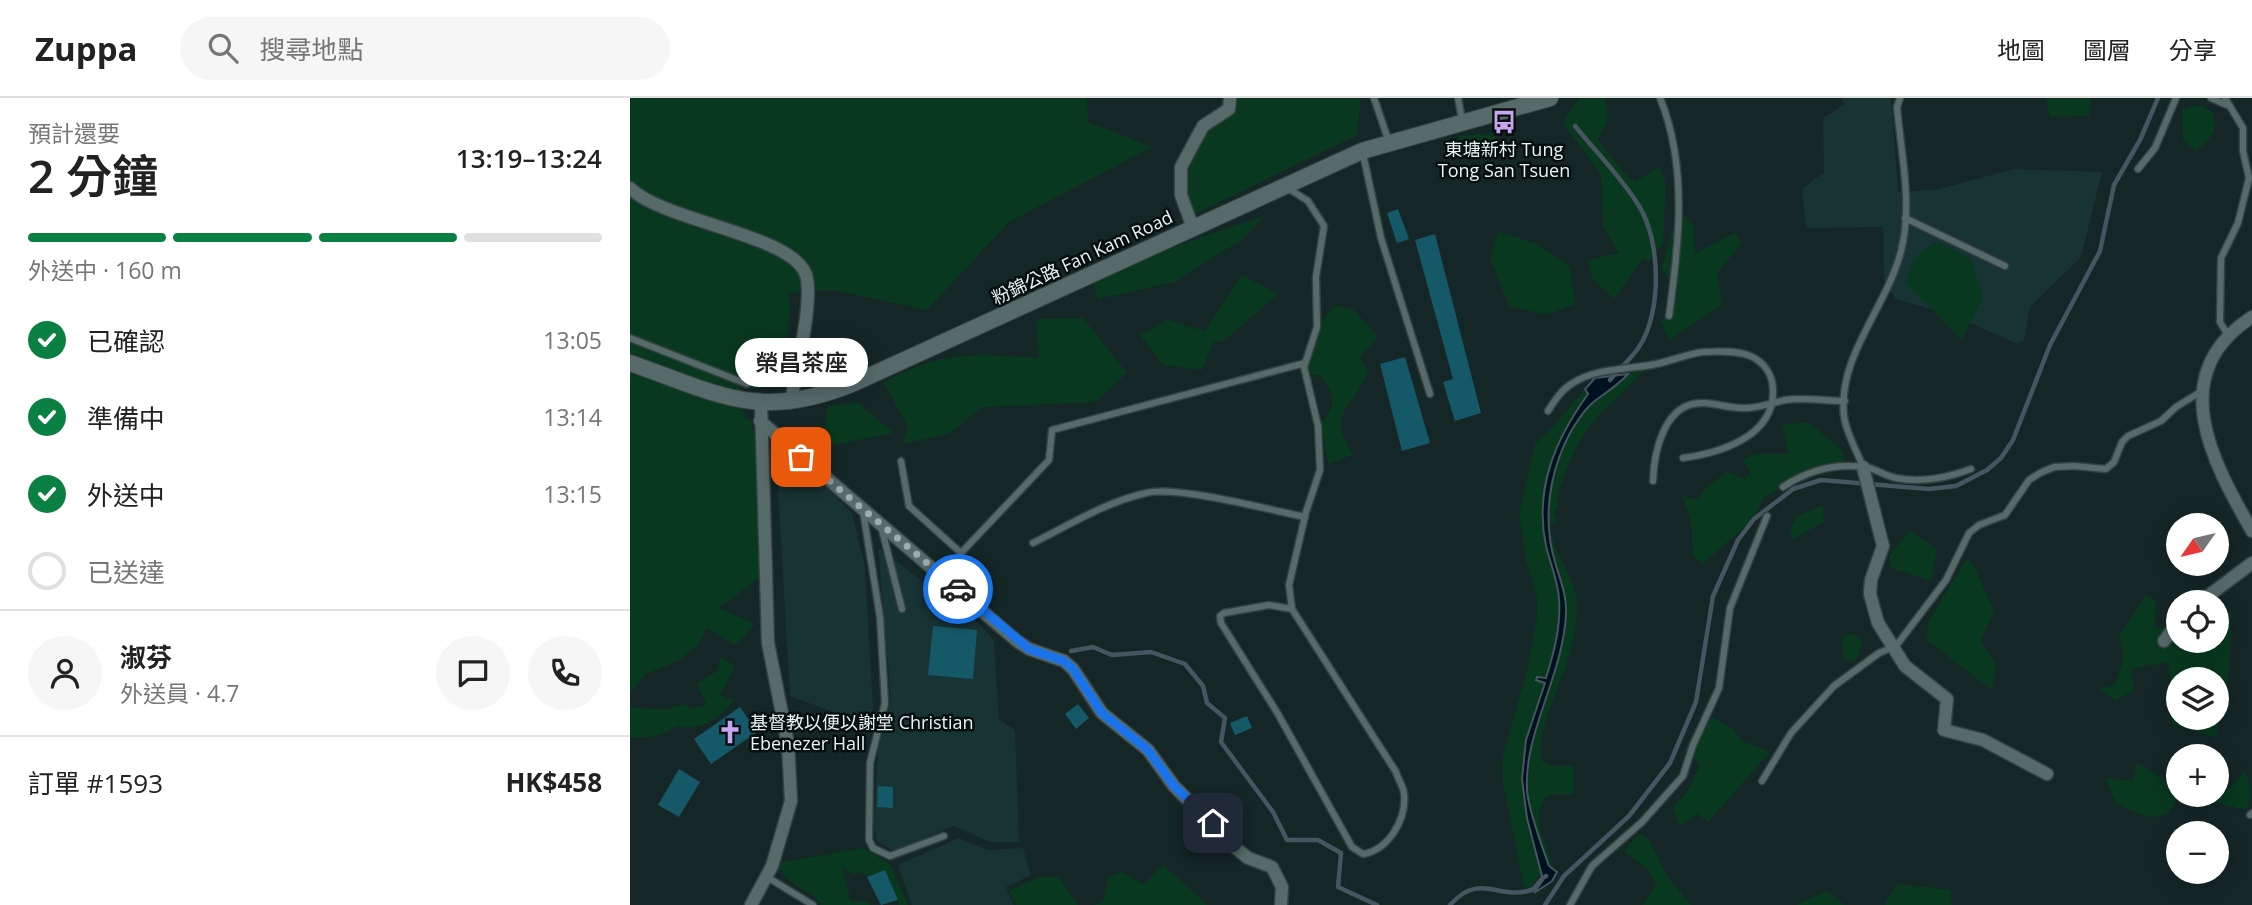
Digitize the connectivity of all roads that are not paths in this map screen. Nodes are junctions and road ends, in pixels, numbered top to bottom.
1 (1230, 98) edge
2 (1374, 98) edge
3 (1458, 98) edge
4 (1550, 98) edge
5 (1660, 98) edge
6 (1900, 98) edge
7 (2176, 98) edge
8 (2211, 98) edge
9 (2225, 98) edge
10 (2230, 107) junction
11 (1463, 122) junction
12 (1389, 142) junction
13 (1362, 151) junction
14 (2138, 169) dead end
15 (1284, 186) junction
16 (630, 188) edge
17 (1905, 218) junction
18 (1193, 228) junction
19 (2005, 266) dead end
20 (1669, 316) dead end
21 (2252, 317) edge
22 (2229, 337) junction
23 (630, 338) edge
24 (630, 363) edge
25 (1305, 363) junction
26 (747, 384) dead end
27 (2202, 391) junction
28 (1430, 394) dead end
29 (1845, 401) junction
30 (791, 402) junction
31 (761, 404) junction
32 (1773, 404) junction
33 (1548, 411) dead end
34 (760, 421) junction
35 (1683, 458) dead end
36 (901, 461) dead end
37 (1864, 469) junction
38 (1971, 469) dead end
39 (1653, 481) dead end
40 (1783, 487) dead end
41 (863, 511) junction
42 (1767, 516) dead end
43 (1305, 517) junction
44 (882, 528) junction
45 (2252, 531) edge
46 (1033, 543) dead end
47 (2252, 563) edge
48 (2216, 590) edge
49 (902, 609) dead end
50 (1292, 609) junction
51 (2166, 638) edge
52 (2164, 641) dead end
53 (1893, 647) junction
54 (2046, 774) dead end
55 (1762, 781) dead end
56 (944, 836) dead end
57 (767, 877) junction
58 (751, 905) edge
59 (813, 905) edge
60 (1281, 905) edge
61 (1570, 905) edge

1 - 18 street
2 - 12 lane
3 - 11 lane
4 - 11 main road, 粉錦公路 Fan Kam Road
5 - 20 lane
6 - 17 lane
7 - 14 lane
8 - 10 lane
9 - 10 lane
10 - 22 lane
11 - 12 main road, 粉錦公路 Fan Kam Road
12 - 13 main road, 粉錦公路 Fan Kam Road
13 - 15 main road, 粉錦公路 Fan Kam Road
13 - 28 lane
15 - 18 main road, 粉錦公路 Fan Kam Road
15 - 25 lane
16 - 30 street
17 - 19 lane
17 - 29 lane
18 - 30 main road, 粉錦公路 Fan Kam Road
21 - 22 street
22 - 27 street
23 - 26 lane
24 - 31 main road, 粉錦公路 Fan Kam Road
25 - 36 lane
25 - 43 lane
27 - 45 street
27 - 53 lane
29 - 32 lane
29 - 37 lane
30 - 31 main road, 粉錦公路 Fan Kam Road
31 - 34 street
32 - 33 lane
32 - 35 lane
32 - 39 lane
34 - 41 street
34 - 57 street
37 - 38 lane
37 - 40 lane
37 - 53 street
41 - 44 street
41 - 56 lane
42 - 61 lane
43 - 46 lane
43 - 50 lane
44 - 49 lane
44 - 60 street
47 - 48 street
50 - 50 lane
51 - 52 street
53 - 54 street
53 - 55 lane
57 - 58 street
57 - 59 lane

